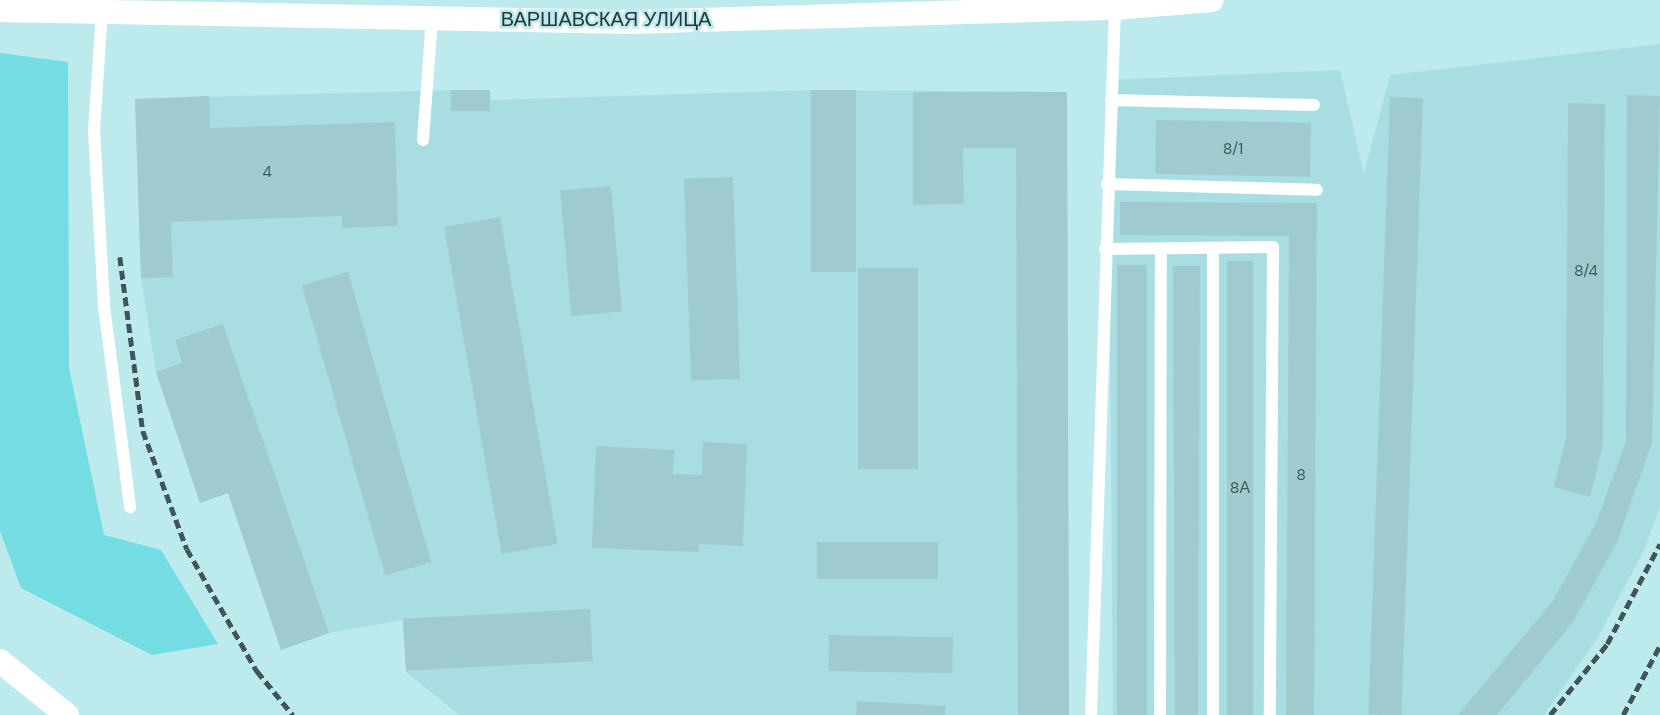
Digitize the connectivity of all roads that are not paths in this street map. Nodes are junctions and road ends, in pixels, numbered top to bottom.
1 (1212, 0) edge
2 (99, 5) edge
3 (1115, 8) junction
4 (811, 9) edge
5 (0, 10) edge
6 (432, 17) junction
7 (1111, 100) junction
8 (1314, 105) dead end
9 (423, 140) dead end
10 (1107, 184) junction
11 (1317, 190) dead end
12 (1213, 248) junction
13 (1105, 249) junction
14 (1161, 249) junction
15 (130, 507) dead end
16 (0, 661) edge
17 (67, 715) edge
18 (1090, 715) edge
19 (1160, 715) edge
20 (1213, 715) edge
21 (1270, 715) edge

1 - 3 street, ВАРШАВСКАЯ УЛИЦА
2 - 5 street, ВАРШАВСКАЯ УЛИЦА
2 - 6 street, ВАРШАВСКАЯ УЛИЦА
2 - 15 lane
3 - 4 street, ВАРШАВСКАЯ УЛИЦА
3 - 7 lane
4 - 6 street, ВАРШАВСКАЯ УЛИЦА
6 - 9 lane
7 - 8 lane
7 - 10 lane
10 - 11 lane
10 - 13 lane
12 - 14 lane
12 - 20 lane
12 - 21 lane
13 - 14 lane
13 - 18 lane
14 - 19 lane
16 - 17 street

